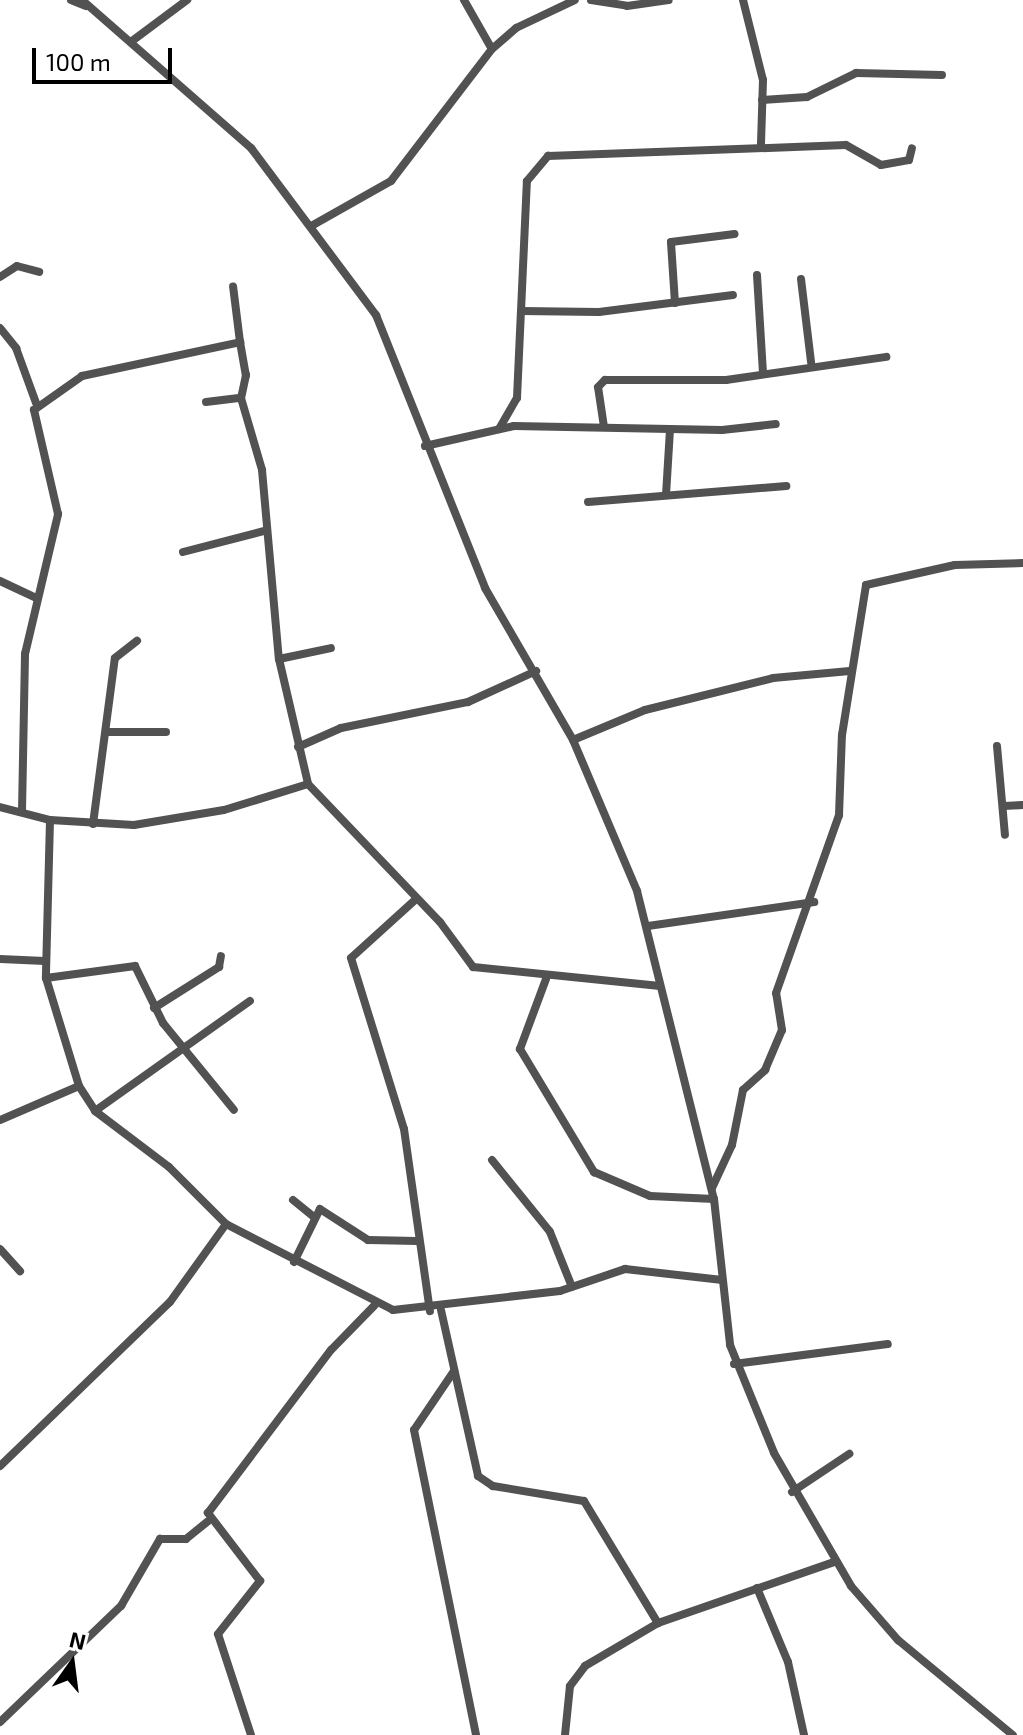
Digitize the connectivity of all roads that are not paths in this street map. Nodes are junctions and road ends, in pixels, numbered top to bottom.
1 (71, 0) edge
2 (187, 0) edge
3 (464, 0) edge
4 (575, 0) edge
5 (591, 0) edge
6 (669, 0) edge
7 (743, 0) edge
8 (84, 3) edge
9 (132, 41) junction
10 (492, 49) junction
11 (942, 75) dead end
12 (762, 100) junction
13 (761, 145) junction
14 (912, 148) dead end
15 (313, 225) junction
16 (734, 234) dead end
17 (39, 272) dead end
18 (757, 275) dead end
19 (0, 277) edge
20 (801, 279) dead end
21 (233, 286) dead end
22 (733, 295) dead end
23 (675, 303) junction
24 (521, 311) junction
25 (0, 328) edge
26 (240, 342) junction
27 (886, 357) dead end
28 (811, 362) junction
29 (763, 374) junction
30 (241, 398) junction
31 (206, 402) dead end
32 (36, 403) junction
33 (776, 424) dead end
34 (604, 427) junction
35 (499, 430) junction
36 (670, 430) junction
37 (425, 446) junction
38 (786, 486) dead end
39 (666, 495) junction
40 (588, 502) dead end
41 (264, 531) junction
42 (183, 552) dead end
43 (1023, 563) edge
44 (0, 581) edge
45 (34, 597) junction
46 (137, 641) dead end
47 (331, 648) dead end
48 (279, 659) junction
49 (536, 671) junction
50 (850, 671) junction
51 (106, 732) junction
52 (166, 732) dead end
53 (573, 740) junction
54 (997, 746) dead end
55 (298, 747) junction
56 (308, 784) junction
57 (1023, 805) edge
58 (1004, 806) junction
59 (0, 807) edge
60 (22, 811) junction
61 (50, 820) junction
62 (93, 824) junction
63 (1005, 835) dead end
64 (415, 900) junction
65 (814, 902) junction
66 (648, 926) junction
67 (221, 956) dead end
68 (0, 959) edge
69 (45, 961) junction
70 (46, 978) junction
71 (546, 979) junction
72 (660, 986) junction
73 (250, 1001) dead end
74 (154, 1008) junction
75 (183, 1053) junction
76 (79, 1086) junction
77 (234, 1110) dead end
78 (95, 1111) junction
79 (0, 1120) edge
80 (492, 1160) dead end
81 (712, 1194) junction
82 (293, 1200) dead end
83 (315, 1218) junction
84 (226, 1224) junction
85 (417, 1241) junction
86 (0, 1249) edge
87 (294, 1262) junction
88 (20, 1271) dead end
89 (722, 1280) junction
90 (572, 1287) junction
91 (374, 1306) junction
92 (441, 1310) junction
93 (430, 1311) junction
94 (888, 1344) dead end
95 (734, 1364) junction
96 (454, 1371) junction
97 (849, 1454) dead end
98 (0, 1466) edge
99 (792, 1492) junction
100 (208, 1521) junction
101 (834, 1562) junction
102 (757, 1588) junction
103 (658, 1623) junction
104 (0, 1722) edge
105 (251, 1735) edge
106 (476, 1735) edge
107 (565, 1735) edge
108 (804, 1735) edge
109 (1013, 1735) edge

1 - 8 street
2 - 9 street
3 - 10 street
4 - 10 street
5 - 6 street
7 - 12 street
8 - 9 street
9 - 15 street
10 - 15 street
11 - 12 street
12 - 13 street
13 - 14 street
13 - 24 street
15 - 37 street
16 - 23 street
17 - 19 street
18 - 29 street
20 - 28 street
21 - 26 street
22 - 23 street
23 - 24 street
24 - 35 street
25 - 32 street
26 - 30 street
26 - 32 street
27 - 28 street
28 - 29 street
29 - 34 street
30 - 31 street
30 - 41 street
32 - 45 street
33 - 36 street
34 - 35 street
34 - 36 street
35 - 37 street
36 - 39 street
37 - 49 street
38 - 39 street
39 - 40 street
41 - 42 street
41 - 48 street
43 - 50 street
44 - 45 street
45 - 60 street
46 - 51 street
47 - 48 street
48 - 55 street
49 - 53 street
49 - 55 street
50 - 53 street
50 - 65 street
51 - 52 street
51 - 62 street
53 - 66 street
54 - 58 street
55 - 56 street
56 - 62 street
56 - 64 street
57 - 58 street
58 - 63 street
59 - 60 street
60 - 61 street
61 - 62 street
61 - 69 street
64 - 71 street
64 - 85 street
65 - 66 street
65 - 81 street
66 - 72 street
67 - 74 street
68 - 69 street
69 - 70 street
70 - 74 street
70 - 76 street
71 - 72 street
71 - 81 street
72 - 81 street
73 - 75 street
74 - 75 street
75 - 77 street
75 - 78 street
76 - 78 street
76 - 79 street
78 - 84 street
80 - 90 street
81 - 89 street
82 - 83 street
83 - 85 street
83 - 87 street
84 - 87 street
84 - 98 street
85 - 93 street
86 - 88 street
87 - 91 street
89 - 90 street
89 - 95 street
90 - 92 street
91 - 93 street
91 - 100 street
92 - 93 street
92 - 96 street
94 - 95 street
95 - 99 street
96 - 103 street
96 - 106 street
97 - 99 street
99 - 101 street
100 - 104 street
100 - 105 street
101 - 102 street
101 - 109 street
102 - 103 street
102 - 108 street
103 - 107 street

